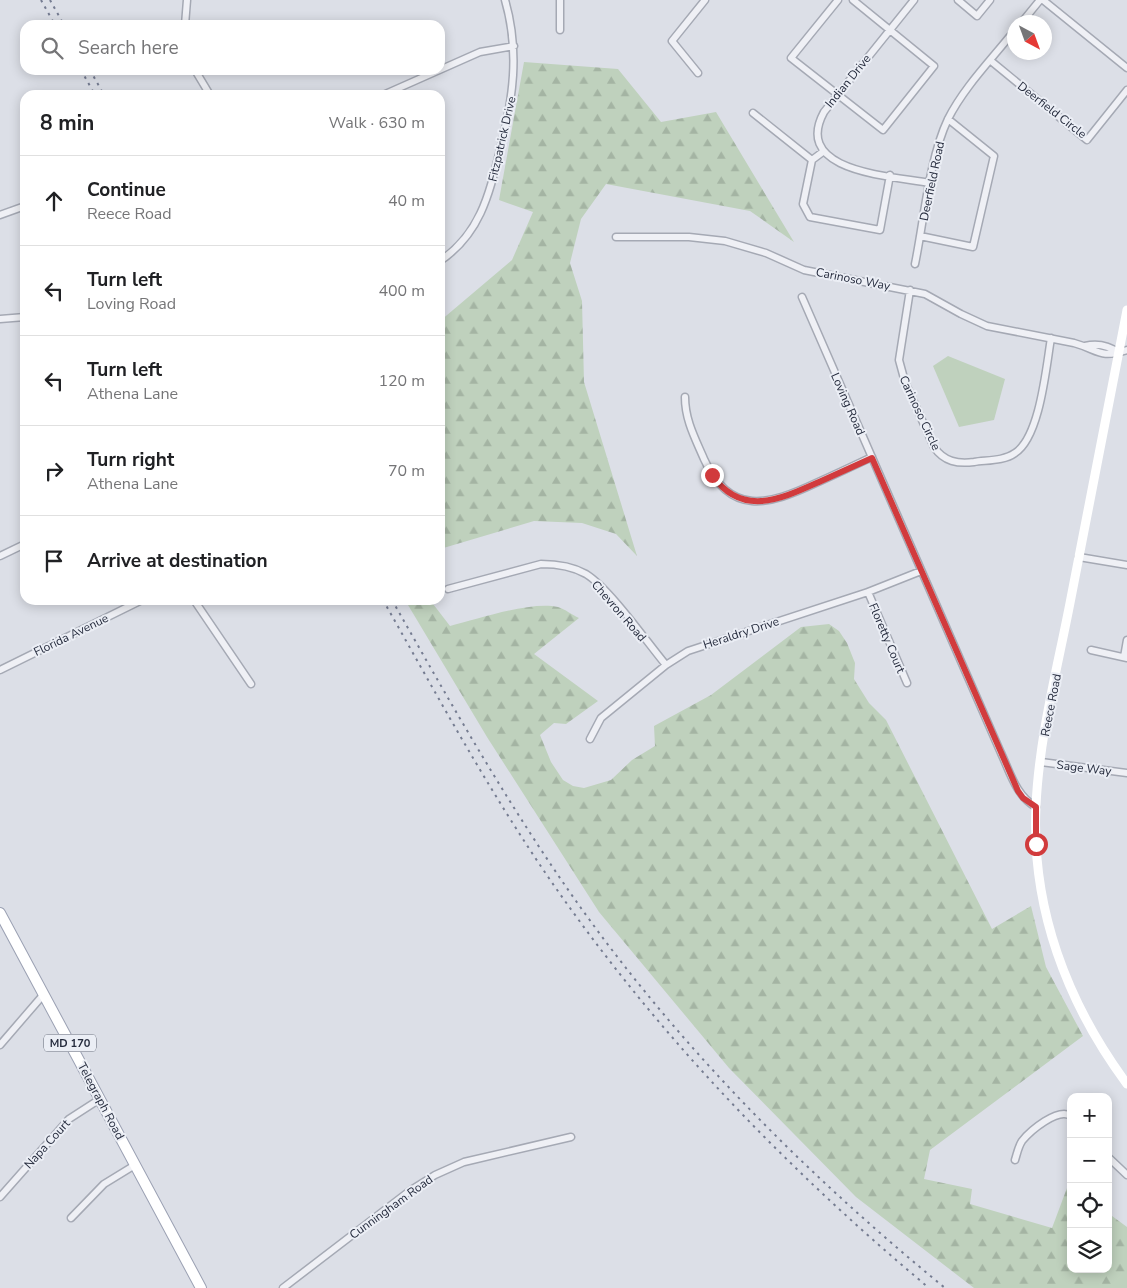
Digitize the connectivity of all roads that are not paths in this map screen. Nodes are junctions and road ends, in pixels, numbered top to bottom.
1 (187, 0) edge
2 (505, 0) edge
3 (560, 0) edge
4 (705, 0) edge
5 (838, 0) edge
6 (853, 0) edge
7 (914, 0) edge
8 (958, 0) edge
9 (990, 0) edge
10 (1041, 0) edge
11 (1028, 15) edge
12 (185, 20) edge
13 (560, 30) dead end
14 (890, 30) junction
15 (1007, 40) edge
16 (514, 46) junction
17 (991, 61) junction
18 (445, 68) edge
19 (1127, 68) edge
20 (698, 73) dead end
21 (198, 75) edge
22 (429, 75) edge
23 (207, 90) edge
24 (395, 90) edge
25 (1127, 90) edge
26 (838, 94) junction
27 (753, 113) dead end
28 (948, 119) junction
29 (824, 151) junction
30 (812, 160) junction
31 (890, 175) junction
32 (930, 183) junction
33 (20, 208) edge
34 (0, 215) edge
35 (920, 236) junction
36 (616, 237) dead end
37 (445, 256) edge
38 (915, 264) dead end
39 (910, 290) junction
40 (802, 297) dead end
41 (1127, 310) edge
42 (20, 317) edge
43 (0, 319) edge
44 (1051, 338) junction
45 (1123, 351) edge
46 (685, 397) dead end
47 (872, 458) junction
48 (20, 546) edge
49 (0, 556) edge
50 (1079, 556) junction
51 (1127, 565) edge
52 (921, 571) junction
53 (448, 589) dead end
54 (868, 592) junction
55 (132, 605) edge
56 (197, 605) edge
57 (1127, 640) edge
58 (1091, 650) dead end
59 (1125, 657) edge
60 (666, 665) junction
61 (0, 670) edge
62 (907, 683) dead end
63 (251, 684) dead end
64 (590, 739) dead end
65 (1040, 762) junction
66 (1127, 773) edge
67 (1036, 807) junction
68 (1, 917) edge
69 (44, 994) junction
70 (0, 1045) edge
71 (1127, 1084) edge
72 (100, 1099) junction
73 (1067, 1114) edge
74 (571, 1137) dead end
75 (1015, 1160) dead end
76 (1112, 1160) edge
77 (135, 1165) junction
78 (1127, 1175) edge
79 (0, 1197) edge
80 (71, 1218) dead end
81 (201, 1288) edge
82 (283, 1288) edge

1 - 12 street
2 - 16 street, Fitzpatrick Drive
3 - 13 street
4 - 20 street
5 - 26 street
6 - 14 street
7 - 14 street, Indian Drive
8 - 9 street
10 - 11 street
10 - 19 street
14 - 26 street, Indian Drive
14 - 26 street
15 - 17 street, Deerfield Road
16 - 18 street
16 - 37 street, Fitzpatrick Drive
17 - 25 street, Deerfield Circle
17 - 28 street, Deerfield Road
21 - 23 street
22 - 24 street
26 - 29 street, Indian Drive
27 - 30 street
28 - 32 street, Deerfield Road
28 - 35 street
29 - 30 street
29 - 31 street
30 - 31 street
31 - 32 street
32 - 35 street, Deerfield Road
33 - 34 street
35 - 38 street, Deerfield Road
36 - 39 street, Carinoso Way
39 - 44 street, Carinoso Way
39 - 44 street, Carinoso Circle
40 - 47 street, Loving Road
41 - 45 main road, Reece Road
42 - 43 street
44 - 45 street, Carinoso Way
45 - 50 main road, Reece Road
46 - 47 street
47 - 52 street, Loving Road
48 - 49 street
50 - 51 street
50 - 65 main road, Reece Road
52 - 54 street, Heraldry Drive
52 - 67 street, Loving Road
53 - 60 street, Chevron Road
54 - 60 street, Heraldry Drive
54 - 62 street, Floretty Court
55 - 61 street, Florida Avenue
56 - 63 street
57 - 59 street
58 - 59 street
60 - 64 street, Heraldry Drive
65 - 66 street, Sage Way
65 - 67 main road, Reece Road
67 - 71 main road, Reece Road
68 - 69 main road, Telegraph Road / MD 170
69 - 70 street
69 - 72 main road, Telegraph Road / MD 170
72 - 77 main road, Telegraph Road / MD 170
72 - 79 street, Napa Court
73 - 75 street
74 - 82 street, Cunningham Road
76 - 78 street
77 - 80 street
77 - 81 main road, Telegraph Road / MD 170

